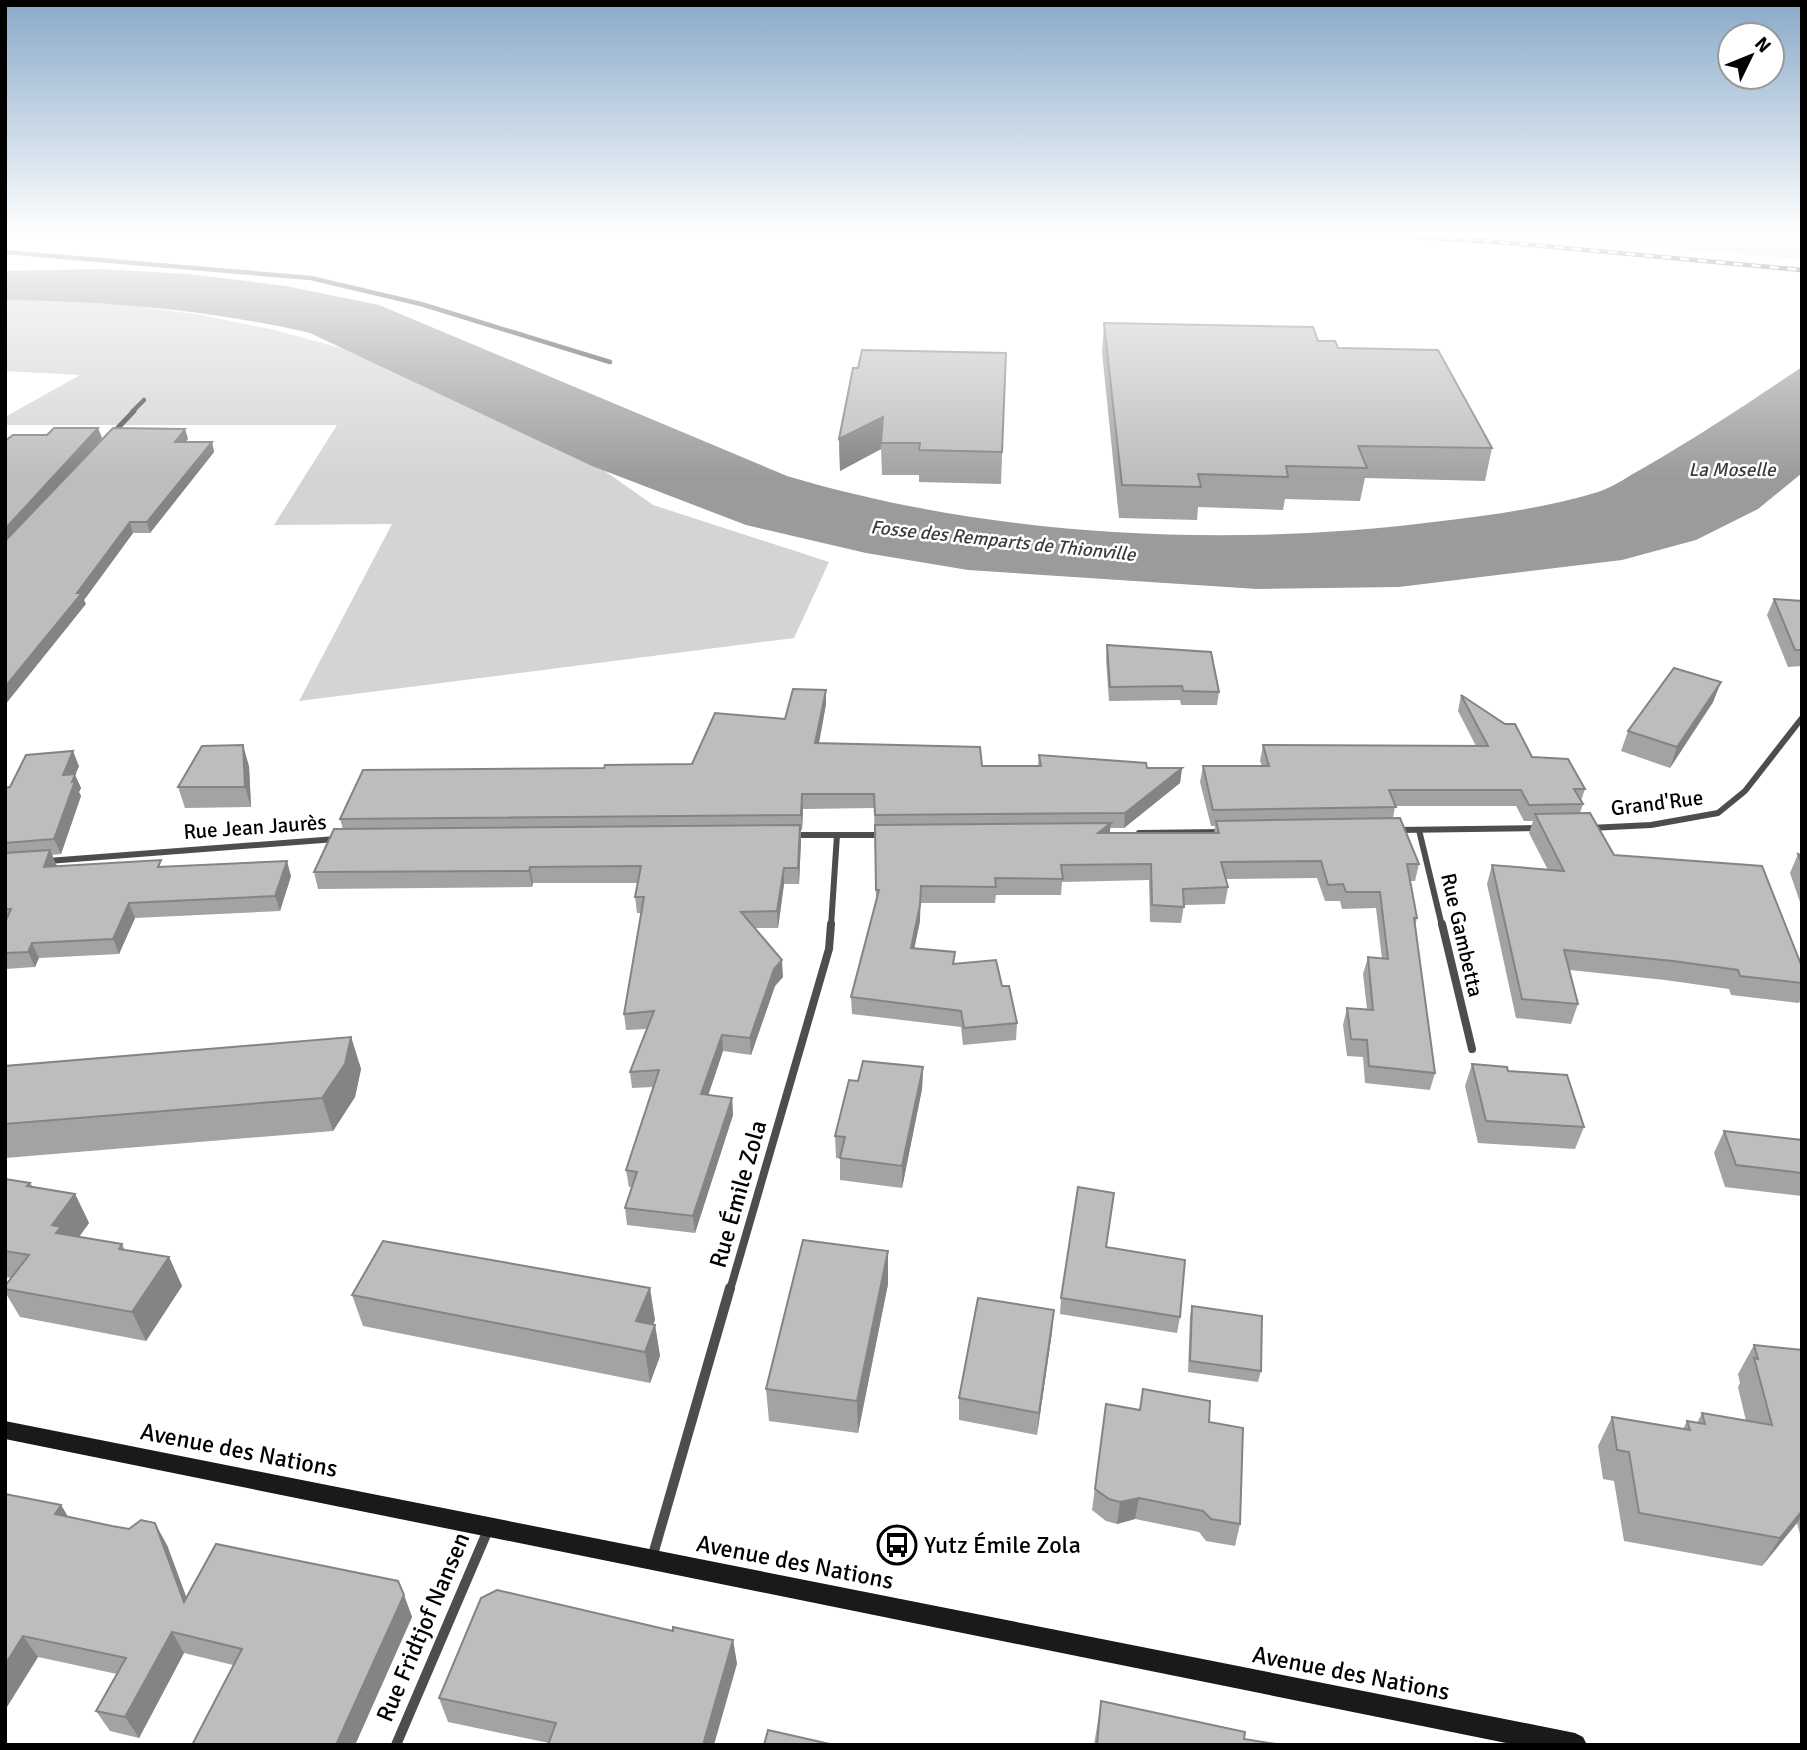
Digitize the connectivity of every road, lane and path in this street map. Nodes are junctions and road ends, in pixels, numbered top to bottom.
1 (456, 315) edge
2 (610, 362) dead end
3 (144, 400) dead end
4 (107, 440) edge
5 (1802, 718) edge
6 (1544, 828) edge
7 (1586, 828) edge
8 (1392, 830) edge
9 (1419, 830) junction
10 (1229, 832) edge
11 (1133, 833) edge
12 (782, 835) edge
13 (837, 835) junction
14 (890, 835) edge
15 (351, 839) edge
16 (33, 862) edge
17 (1472, 1049) dead end
18 (5, 1430) edge
19 (489, 1527) junction
20 (652, 1559) junction
21 (396, 1745) edge
22 (1575, 1745) edge

1 - 2 street
3 - 4 street
5 - 7 street, Grand'Rue
6 - 9 street
8 - 9 street
9 - 17 street, Rue Gambetta
10 - 11 street
12 - 13 street
13 - 14 street
13 - 20 street, Rue Émile Zola
15 - 16 street, Rue Jean Jaurès
18 - 19 main road, Avenue des Nations
19 - 20 main road, Avenue des Nations
19 - 21 street, Rue Fridtjof Nansen
20 - 22 main road, Avenue des Nations

